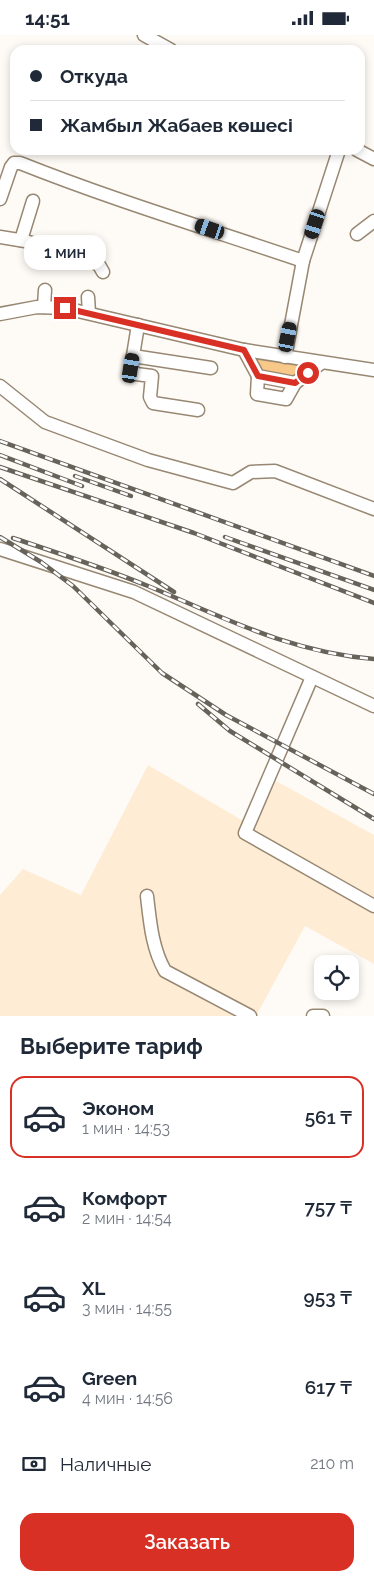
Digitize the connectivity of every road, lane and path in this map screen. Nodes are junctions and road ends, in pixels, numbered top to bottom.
1 (144, 35) edge
2 (162, 45) edge
3 (337, 155) edge
4 (0, 199) edge
5 (33, 201) dead end
6 (374, 221) edge
7 (357, 234) dead end
8 (0, 237) edge
9 (21, 240) junction
10 (303, 261) junction
11 (103, 273) dead end
12 (45, 291) dead end
13 (88, 297) dead end
14 (44, 307) junction
15 (89, 313) junction
16 (1, 314) edge
17 (138, 325) junction
18 (244, 350) junction
19 (133, 356) junction
20 (285, 357) junction
21 (321, 363) junction
22 (211, 368) dead end
23 (374, 370) edge
24 (0, 385) edge
25 (198, 410) dead end
26 (374, 509) edge
27 (0, 549) edge
28 (312, 677) junction
29 (374, 706) edge
30 (147, 896) dead end
31 (374, 905) edge
32 (250, 1016) edge
33 (313, 1016) edge
34 (323, 1016) edge

1 - 2 street
3 - 10 street
4 - 10 street
5 - 9 street
6 - 7 street
8 - 9 street
9 - 11 street
10 - 20 street
12 - 14 street
13 - 15 street
14 - 15 street
14 - 16 street
15 - 17 street
17 - 18 street
17 - 19 street
18 - 20 street
18 - 21 street
19 - 22 street
19 - 25 street
20 - 21 street
21 - 23 street
24 - 26 street
27 - 28 street
28 - 29 street
28 - 31 street
30 - 32 street
33 - 34 street

